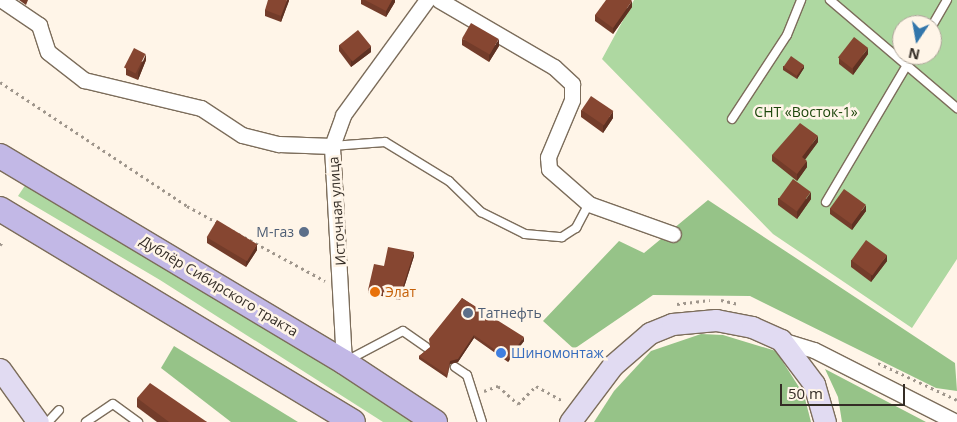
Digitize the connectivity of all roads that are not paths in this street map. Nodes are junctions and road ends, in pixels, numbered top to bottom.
1 (2, 0) edge
2 (427, 0) edge
3 (439, 0) edge
4 (802, 0) edge
5 (830, 0) edge
6 (947, 0) edge
7 (938, 15) edge
8 (892, 52) edge
9 (907, 65) joint
10 (957, 108) edge
11 (732, 119) dead end
12 (332, 146) junction
13 (0, 156) edge
14 (826, 202) dead end
15 (589, 204) junction
16 (0, 209) edge
17 (673, 234) dead end
18 (782, 340) junction
19 (426, 347) dead end
20 (344, 362) junction
21 (455, 367) dead end
22 (0, 369) edge
23 (59, 410) dead end
24 (570, 413) edge
25 (38, 422) edge
26 (48, 422) edge
27 (86, 422) edge
28 (138, 422) edge
29 (353, 422) edge
30 (435, 422) edge
31 (482, 422) edge
32 (825, 422) edge
33 (956, 422) edge

1 - 12 street
2 - 12 street, Источная улица
3 - 15 street
4 - 11 lane
5 - 8 lane
6 - 7 lane
9 - 10 lane
9 - 14 lane
12 - 15 lane
12 - 20 street, Источная улица
13 - 20 main road, Дублёр Сибирского тракта
15 - 17 street
16 - 29 main road
18 - 24 main road
18 - 32 main road
18 - 33 street
19 - 20 lane
20 - 30 main road, Дублёр Сибирского тракта
21 - 31 lane
22 - 25 main road
23 - 26 lane
27 - 28 lane

